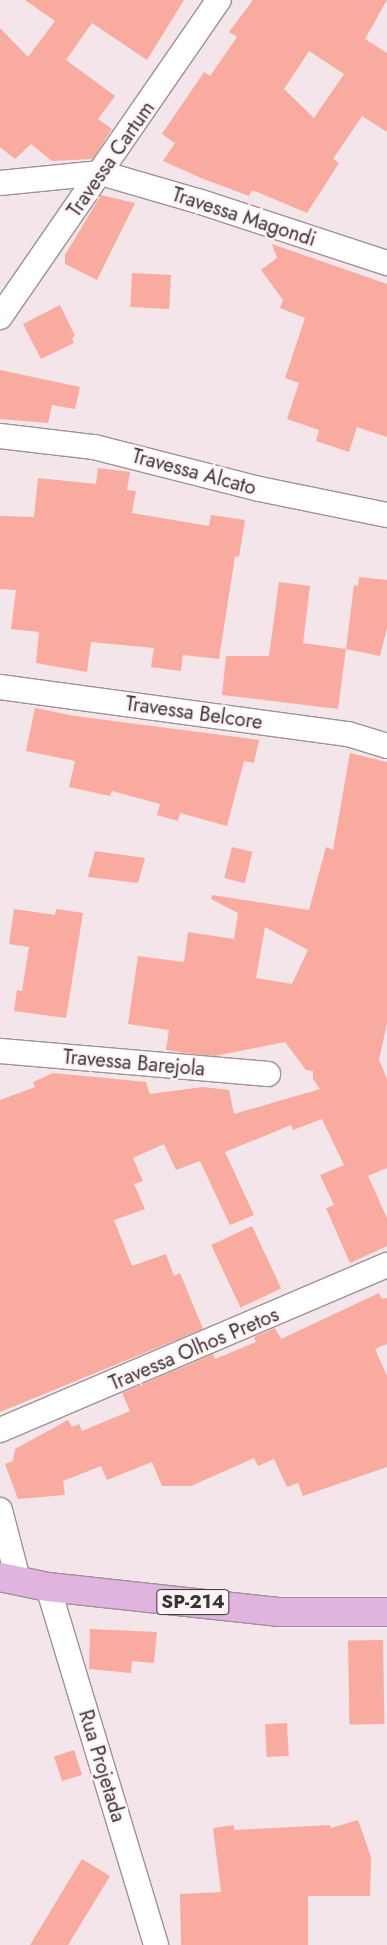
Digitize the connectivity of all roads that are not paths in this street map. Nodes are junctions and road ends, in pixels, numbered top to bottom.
1 (219, 0) edge
2 (101, 173) junction
3 (0, 183) edge
4 (387, 263) edge
5 (0, 317) edge
6 (0, 436) edge
7 (387, 515) edge
8 (0, 687) edge
9 (387, 746) edge
10 (0, 1051) edge
11 (268, 1074) dead end
12 (387, 1265) edge
13 (0, 1430) edge
14 (0, 1510) edge
15 (10, 1580) edge
16 (48, 1587) junction
17 (387, 1612) edge
18 (156, 1945) edge

1 - 2 street, Travessa Cartum
2 - 3 street
2 - 4 street, Travessa Magondi
2 - 5 street, Travessa Cartum
6 - 7 street, Travessa Alcato
8 - 9 street, Travessa Belcore
10 - 11 street, Travessa Barejola
12 - 13 street, Travessa Olhos Pretos
14 - 15 street
15 - 16 main road, SP-214
16 - 17 main road, SP-214
16 - 18 street, Rua Projetada

